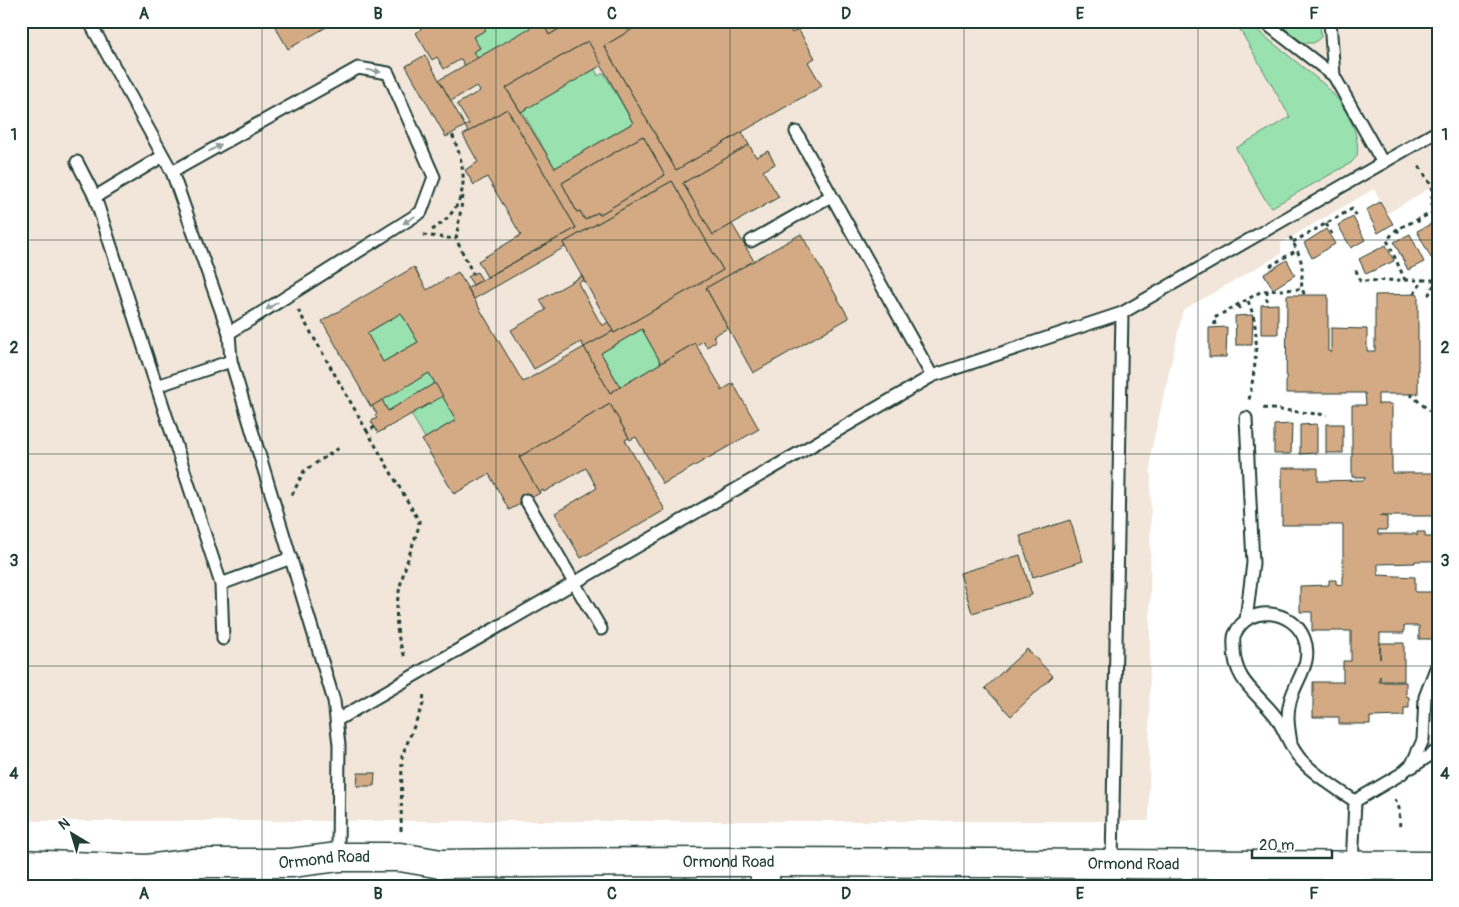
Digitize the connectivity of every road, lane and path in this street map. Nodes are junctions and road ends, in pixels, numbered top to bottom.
1 (89, 21) edge
2 (1263, 21) edge
3 (1330, 21) edge
4 (1334, 76) junction
5 (796, 132) dead end
6 (1438, 132) edge
7 (1408, 148) junction
8 (163, 156) junction
9 (77, 162) dead end
10 (1384, 162) junction
11 (172, 172) junction
12 (464, 191) dead end
13 (831, 196) junction
14 (95, 197) junction
15 (1432, 213) junction
16 (1438, 217) edge
17 (1359, 219) dead end
18 (1417, 219) junction
19 (1276, 223) junction
20 (1326, 224) junction
21 (1421, 226) dead end
22 (1396, 229) junction
23 (423, 235) dead end
24 (1333, 236) dead end
25 (1400, 236) dead end
26 (456, 239) junction
27 (751, 241) dead end
28 (1293, 242) junction
29 (1297, 250) junction
30 (1270, 266) dead end
31 (1356, 270) dead end
32 (473, 274) dead end
33 (1438, 279) edge
34 (1406, 280) junction
35 (1423, 280) junction
36 (1301, 289) junction
37 (1267, 290) junction
38 (1414, 294) dead end
39 (1306, 295) dead end
40 (1437, 299) edge
41 (1248, 301) junction
42 (1267, 301) dead end
43 (1239, 305) junction
44 (297, 309) dead end
45 (1240, 312) dead end
46 (1122, 313) junction
47 (1215, 325) dead end
48 (230, 333) junction
49 (230, 360) junction
50 (932, 376) junction
51 (157, 386) junction
52 (1410, 394) dead end
53 (1248, 405) junction
54 (1328, 415) dead end
55 (1246, 418) joint
56 (1438, 418) edge
57 (375, 427) dead end
58 (368, 432) junction
59 (339, 448) dead end
60 (526, 500) dead end
61 (288, 501) dead end
62 (291, 558) junction
63 (221, 584) junction
64 (574, 584) junction
65 (1246, 620) junction
66 (602, 630) dead end
67 (223, 639) dead end
68 (407, 662) dead end
69 (1438, 663) edge
70 (422, 687) dead end
71 (337, 720) junction
72 (1291, 744) junction
73 (1438, 750) edge
74 (1401, 774) junction
75 (1385, 784) junction
76 (1355, 801) junction
77 (1400, 830) dead end
78 (400, 857) junction
79 (338, 858) junction
80 (21, 864) edge
81 (1112, 866) junction
82 (1352, 866) junction
83 (1438, 866) edge
84 (765, 874) edge

1 - 8 lane
2 - 4 lane
3 - 4 lane
4 - 10 lane
5 - 13 lane
6 - 7 lane
7 - 10 lane
7 - 15 path
8 - 11 lane
8 - 14 lane
9 - 14 lane
10 - 19 lane
11 - 48 lane
11 -> 48 lane
12 - 26 path
13 - 27 lane
13 - 50 lane
14 - 51 lane
15 - 16 path
15 - 18 path
17 - 20 path
18 - 21 path
18 - 22 path
19 - 28 path
19 - 46 lane
20 - 24 path
20 - 28 path
22 - 25 path
22 - 34 path
23 - 26 path
26 - 32 path
28 - 29 path
29 - 30 path
29 - 36 path
31 - 34 path
33 - 35 path
33 - 40 path
34 - 35 path
35 - 38 path
36 - 37 path
36 - 39 path
37 - 41 path
37 - 42 path
41 - 43 path
41 - 53 path
43 - 45 path
43 - 47 path
44 - 58 path
46 - 50 lane
46 - 81 lane
48 - 49 lane
49 - 51 lane
49 - 62 lane
50 - 64 lane
51 - 63 lane
52 - 56 path
53 - 54 path
53 - 55 path
55 - 65 lane
57 - 58 path
58 - 68 path
59 - 61 path
60 - 64 lane
62 - 63 lane
62 - 71 lane
63 - 67 lane
64 - 66 lane
64 - 71 lane
65 - 72 lane
65 - 72 lane
69 - 74 lane
70 - 78 path
71 - 79 lane
72 - 76 lane
73 - 74 lane
74 - 75 lane
75 - 76 lane
75 - 77 path
76 - 82 lane
78 - 79 main road, Ormond Road
78 - 84 main road, Ormond Road
79 - 80 main road, Ormond Road
81 - 82 main road, Ormond Road
81 - 84 main road, Ormond Road
82 - 83 main road, Ormond Road

